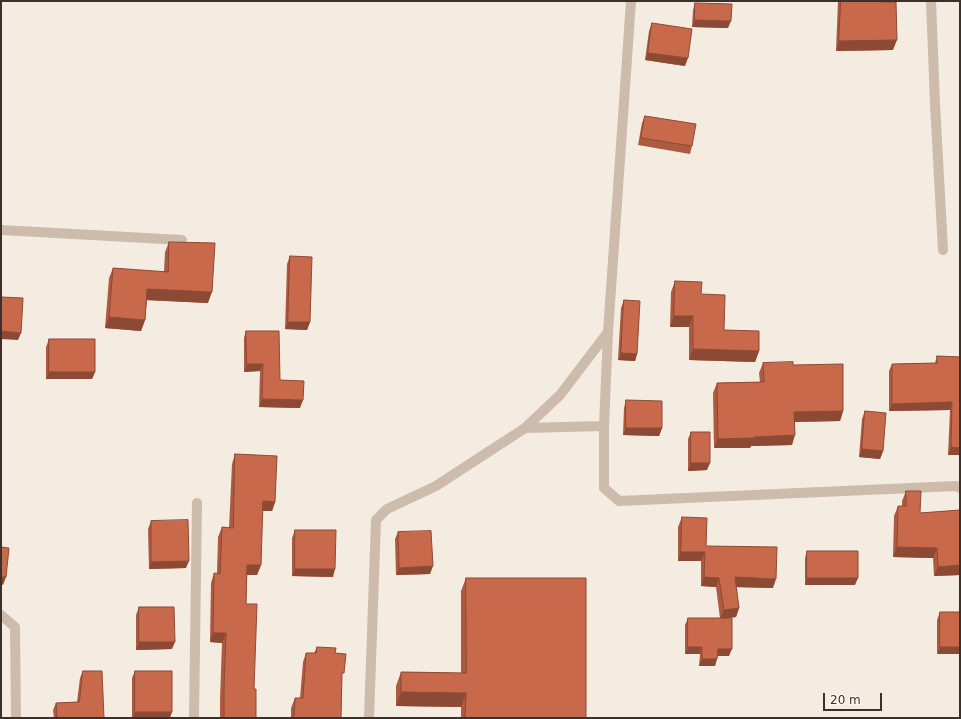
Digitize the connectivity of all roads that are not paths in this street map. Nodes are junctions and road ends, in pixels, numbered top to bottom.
1 (631, 1) edge
2 (931, 1) edge
3 (1, 230) edge
4 (182, 240) dead end
5 (943, 250) dead end
6 (608, 332) junction
7 (604, 426) junction
8 (525, 428) junction
9 (960, 488) edge
10 (197, 503) dead end
11 (1, 615) edge
12 (16, 718) edge
13 (194, 718) edge
14 (370, 718) edge

1 - 6 street
2 - 5 street
3 - 4 street
6 - 7 street
6 - 8 street
7 - 8 street
7 - 9 street
8 - 14 street
10 - 13 street
11 - 12 street

